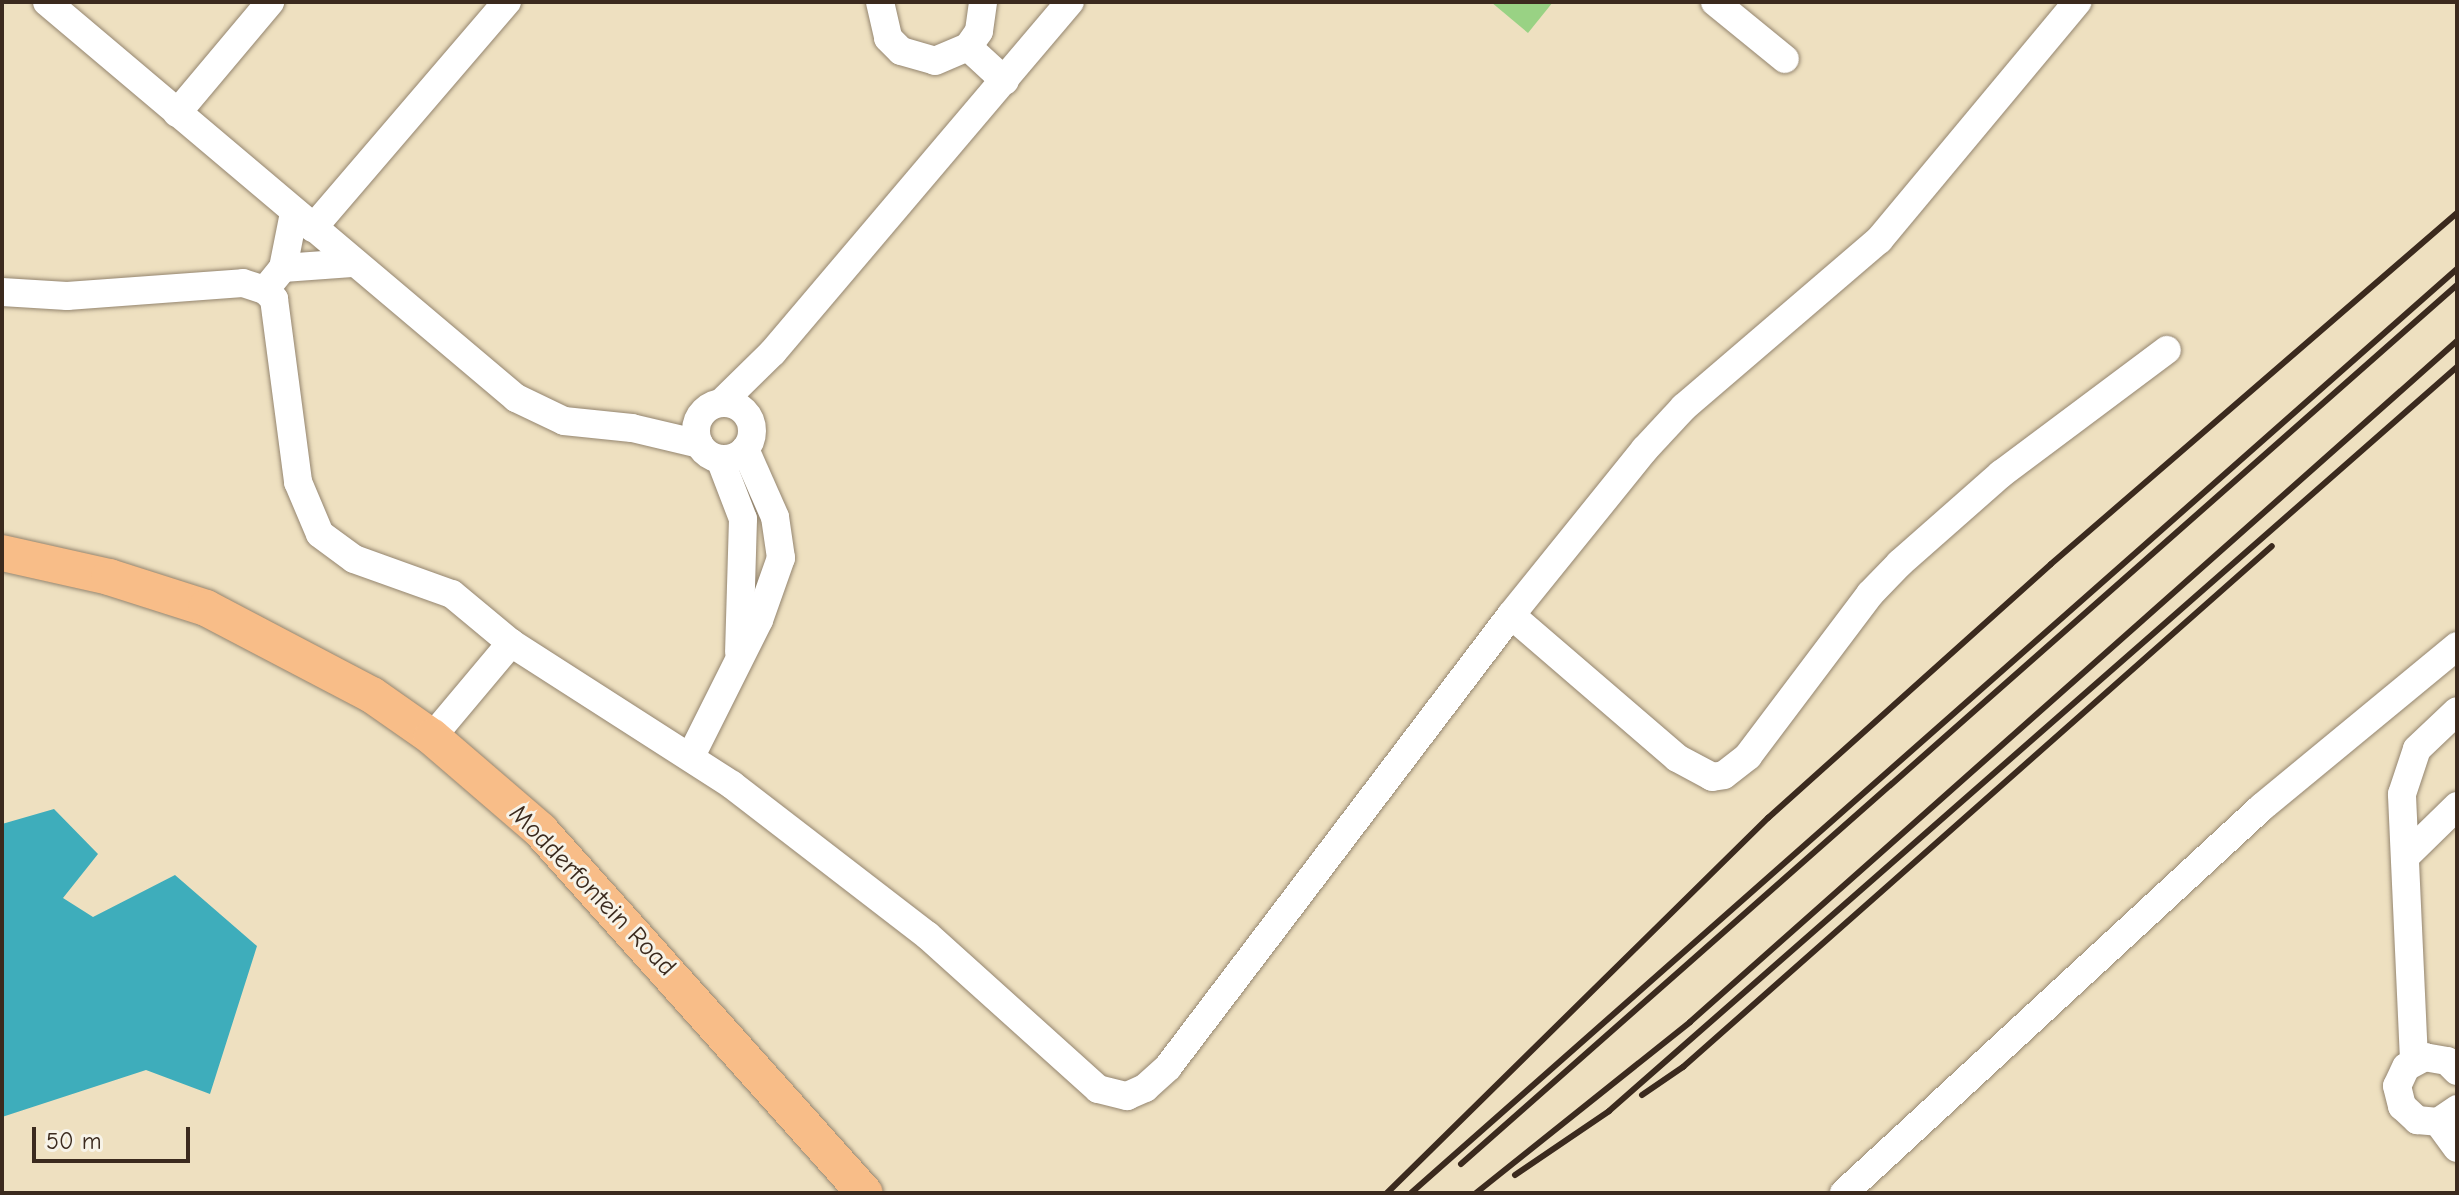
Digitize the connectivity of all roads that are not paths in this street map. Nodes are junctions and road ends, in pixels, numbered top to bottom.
1 (47, 2) edge
2 (270, 2) edge
3 (507, 2) edge
4 (880, 2) edge
5 (983, 2) edge
6 (1070, 2) edge
7 (1715, 2) edge
8 (2077, 2) edge
9 (968, 47) junction
10 (1785, 59) dead end
11 (1005, 81) junction
12 (177, 113) junction
13 (304, 220) junction
14 (352, 263) junction
15 (274, 279) junction
16 (2, 292) edge
17 (2167, 350) dead end
18 (723, 432) junction
19 (743, 551) junction
20 (2, 553) edge
21 (780, 553) junction
22 (1511, 615) junction
23 (511, 643) junction
24 (2457, 646) edge
25 (739, 653) junction
26 (2457, 711) edge
27 (432, 737) junction
28 (691, 756) junction
29 (2456, 812) edge
30 (2405, 857) junction
31 (2414, 1060) junction
32 (2457, 1069) edge
33 (2447, 1115) edge
34 (2457, 1148) edge
35 (865, 1193) edge
36 (1844, 1193) edge

1 - 12 street
2 - 12 street
3 - 13 street
4 - 9 street
5 - 9 street
6 - 11 street
7 - 10 street
8 - 22 street
9 - 11 street
11 - 18 street
12 - 13 street
13 - 14 street
13 - 15 street
14 - 15 street
14 - 18 street
15 - 16 street
15 - 23 street
17 - 22 street
18 - 19 street
18 - 21 street
19 - 21 street
19 - 25 street
20 - 27 main road, Modderfontein Road
21 - 25 street
22 - 28 street
23 - 27 street
23 - 28 street
24 - 36 street
25 - 28 street
26 - 30 street
27 - 35 main road, Modderfontein Road
29 - 30 street
30 - 31 street
31 - 32 street
31 - 33 street
33 - 34 street

